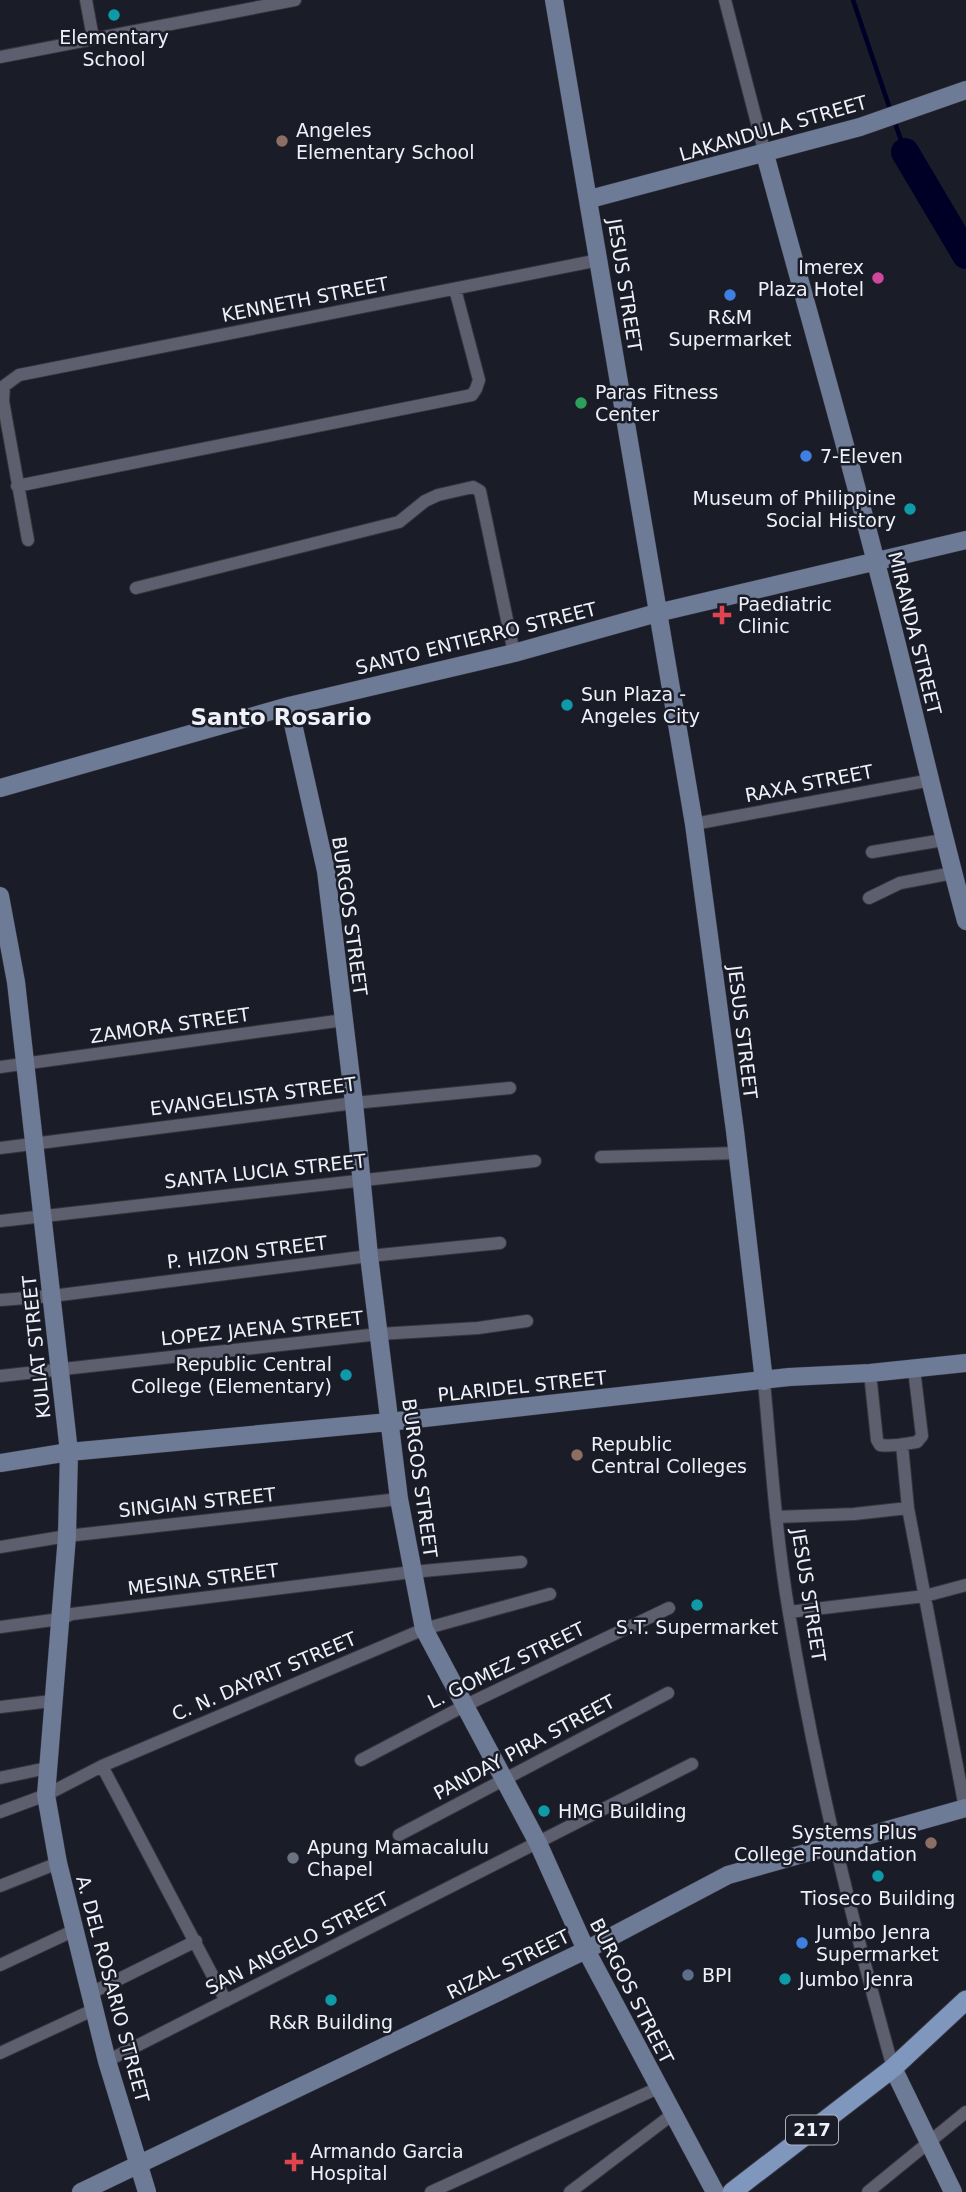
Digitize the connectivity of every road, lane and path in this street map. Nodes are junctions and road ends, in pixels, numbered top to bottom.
1 (86, 0) edge
2 (295, 0) edge
3 (554, 0) edge
4 (726, 0) edge
5 (249, 4) edge
6 (93, 38) junction
7 (0, 57) edge
8 (966, 90) edge
9 (765, 154) junction
10 (590, 200) junction
11 (599, 260) junction
12 (455, 289) junction
13 (17, 486) junction
14 (28, 540) dead end
15 (966, 540) edge
16 (875, 561) junction
17 (136, 588) dead end
18 (657, 613) junction
19 (514, 653) junction
20 (289, 706) junction
21 (931, 780) junction
22 (0, 788) edge
23 (694, 824) junction
24 (943, 840) junction
25 (872, 852) dead end
26 (953, 873) junction
27 (0, 896) edge
28 (869, 898) dead end
29 (966, 921) edge
30 (344, 1020) junction
31 (26, 1065) junction
32 (0, 1067) edge
33 (510, 1087) dead end
34 (354, 1103) junction
35 (35, 1142) junction
36 (0, 1148) edge
37 (737, 1153) junction
38 (601, 1157) dead end
39 (535, 1161) dead end
40 (363, 1180) junction
41 (42, 1216) junction
42 (0, 1221) edge
43 (500, 1243) dead end
44 (369, 1256) junction
45 (52, 1296) junction
46 (0, 1300) edge
47 (527, 1321) dead end
48 (379, 1334) junction
49 (966, 1363) edge
50 (60, 1368) junction
51 (914, 1369) junction
52 (870, 1373) junction
53 (0, 1376) edge
54 (764, 1381) junction
55 (389, 1422) junction
56 (902, 1445) junction
57 (69, 1452) junction
58 (0, 1463) edge
59 (399, 1499) junction
60 (908, 1507) junction
61 (776, 1517) junction
62 (66, 1536) junction
63 (0, 1547) edge
64 (521, 1562) dead end
65 (412, 1572) junction
66 (966, 1585) edge
67 (550, 1594) dead end
68 (925, 1596) junction
69 (669, 1608) dead end
70 (789, 1612) junction
71 (60, 1619) junction
72 (0, 1626) edge
73 (424, 1629) junction
74 (668, 1693) dead end
75 (52, 1701) junction
76 (464, 1706) junction
77 (0, 1707) edge
78 (361, 1760) dead end
79 (692, 1764) dead end
80 (102, 1766) junction
81 (47, 1768) junction
82 (0, 1778) edge
83 (505, 1779) junction
84 (46, 1795) junction
85 (965, 1808) edge
86 (0, 1812) edge
87 (399, 1835) dead end
88 (538, 1843) junction
89 (834, 1843) junction
90 (58, 1863) junction
91 (0, 1886) edge
92 (75, 1930) junction
93 (196, 1941) junction
94 (586, 1950) junction
95 (0, 1965) edge
96 (966, 2000) edge
97 (93, 2001) junction
98 (226, 2001) junction
99 (0, 2053) edge
100 (107, 2062) junction
101 (893, 2067) junction
102 (659, 2088) junction
103 (966, 2112) edge
104 (673, 2114) junction
105 (929, 2143) junction
106 (139, 2165) junction
107 (80, 2192) edge
108 (147, 2192) edge
109 (431, 2192) edge
110 (570, 2192) edge
111 (715, 2192) edge
112 (732, 2192) edge
113 (868, 2192) edge
114 (953, 2192) edge

1 - 6 street
2 - 5 street
3 - 10 street, JESUS STREET
4 - 9 street
5 - 6 street
6 - 7 street
8 - 9 street, LAKANDULA STREET
9 - 10 street, LAKANDULA STREET
9 - 16 street, MIRANDA STREET
10 - 11 street, JESUS STREET
11 - 12 street, KENNETH STREET
11 - 18 street, JESUS STREET
12 - 13 street, KENNETH STREET
12 - 13 street
13 - 14 street
15 - 16 street, SANTO ENTIERRO STREET
16 - 18 street, SANTO ENTIERRO STREET
16 - 21 street, MIRANDA STREET
17 - 19 street
18 - 19 street, SANTO ENTIERRO STREET
18 - 23 street, JESUS STREET
19 - 20 street, SANTO ENTIERRO STREET
20 - 22 street, SANTO ENTIERRO STREET
20 - 30 street, BURGOS STREET
21 - 23 street, RAXA STREET
21 - 24 street, MIRANDA STREET
23 - 37 street, JESUS STREET
24 - 25 street
24 - 26 street, MIRANDA STREET
26 - 28 street
26 - 29 street, MIRANDA STREET
27 - 31 street, KULIAT STREET
30 - 31 street, ZAMORA STREET
30 - 34 street, BURGOS STREET
31 - 32 street, ZAMORA STREET
31 - 35 street, KULIAT STREET
33 - 34 street, EVANGELISTA STREET
34 - 35 street, EVANGELISTA STREET
34 - 40 street, BURGOS STREET
35 - 36 street, EVANGELISTA STREET
35 - 41 street, KULIAT STREET
37 - 38 street
37 - 54 street, JESUS STREET
39 - 40 street, SANTA LUCIA STREET
40 - 41 street, SANTA LUCIA STREET
40 - 44 street, BURGOS STREET
41 - 42 street, SANTA LUCIA STREET
41 - 45 street, KULIAT STREET
43 - 44 street, P. HIZON STREET
44 - 45 street, P. HIZON STREET
44 - 48 street, BURGOS STREET
45 - 46 street, P. HIZON STREET
45 - 50 street, KULIAT STREET
47 - 48 street, LOPEZ JAENA STREET
48 - 50 street, LOPEZ JAENA STREET
48 - 55 street, BURGOS STREET
49 - 51 street, PLARIDEL STREET
50 - 53 street, LOPEZ JAENA STREET
50 - 57 street, KULIAT STREET
51 - 52 street, PLARIDEL STREET
51 - 56 street
52 - 54 street, PLARIDEL STREET
52 - 56 street
54 - 55 street, PLARIDEL STREET
54 - 61 street, JESUS STREET
55 - 57 street, PLARIDEL STREET
55 - 59 street, BURGOS STREET
56 - 60 street
57 - 58 street, PLARIDEL STREET
57 - 62 street, KULIAT STREET
59 - 62 street, SINGIAN STREET
59 - 65 street, BURGOS STREET
60 - 61 street
60 - 68 street
61 - 70 street, JESUS STREET
62 - 63 street, SINGIAN STREET
62 - 71 street, KULIAT STREET
64 - 65 street, MESINA STREET
65 - 71 street, MESINA STREET
65 - 73 street, BURGOS STREET
66 - 68 street
67 - 73 street, C. N. DAYRIT STREET
68 - 70 street
68 - 85 street
69 - 76 street, L. GOMEZ STREET
70 - 89 street, JESUS STREET
71 - 72 street, MESINA STREET
71 - 75 street, KULIAT STREET
73 - 76 street, BURGOS STREET
73 - 80 street, C. N. DAYRIT STREET
74 - 83 street, PANDAY PIRA STREET
75 - 77 street
75 - 81 street, KULIAT STREET
76 - 78 street, L. GOMEZ STREET
76 - 83 street, BURGOS STREET
79 - 88 street, SAN ANGELO STREET
80 - 84 street, C. N. DAYRIT STREET
80 - 93 street
81 - 82 street
81 - 84 street, KULIAT STREET
83 - 87 street, PANDAY PIRA STREET
83 - 88 street, BURGOS STREET
84 - 86 street, C. N. DAYRIT STREET
84 - 90 street, A. DEL ROSARIO STREET
85 - 89 street, RIZAL STREET
88 - 94 street, BURGOS STREET
88 - 98 street, SAN ANGELO STREET
89 - 94 street, RIZAL STREET
89 - 101 street, JESUS STREET
90 - 91 street
90 - 92 street, A. DEL ROSARIO STREET
92 - 95 street
92 - 97 street, A. DEL ROSARIO STREET
93 - 97 street
93 - 98 street
94 - 102 street, BURGOS STREET
94 - 106 street, RIZAL STREET
96 - 101 main road, 217
97 - 99 street
97 - 100 street, A. DEL ROSARIO STREET
98 - 100 street, SAN ANGELO STREET
100 - 106 street, A. DEL ROSARIO STREET
101 - 105 street
101 - 112 main road, 217
102 - 104 street, BURGOS STREET
102 - 109 street
103 - 105 street
104 - 110 street
104 - 111 street, BURGOS STREET
105 - 113 street
105 - 114 street
106 - 107 street, RIZAL STREET
106 - 108 street, A. DEL ROSARIO STREET

